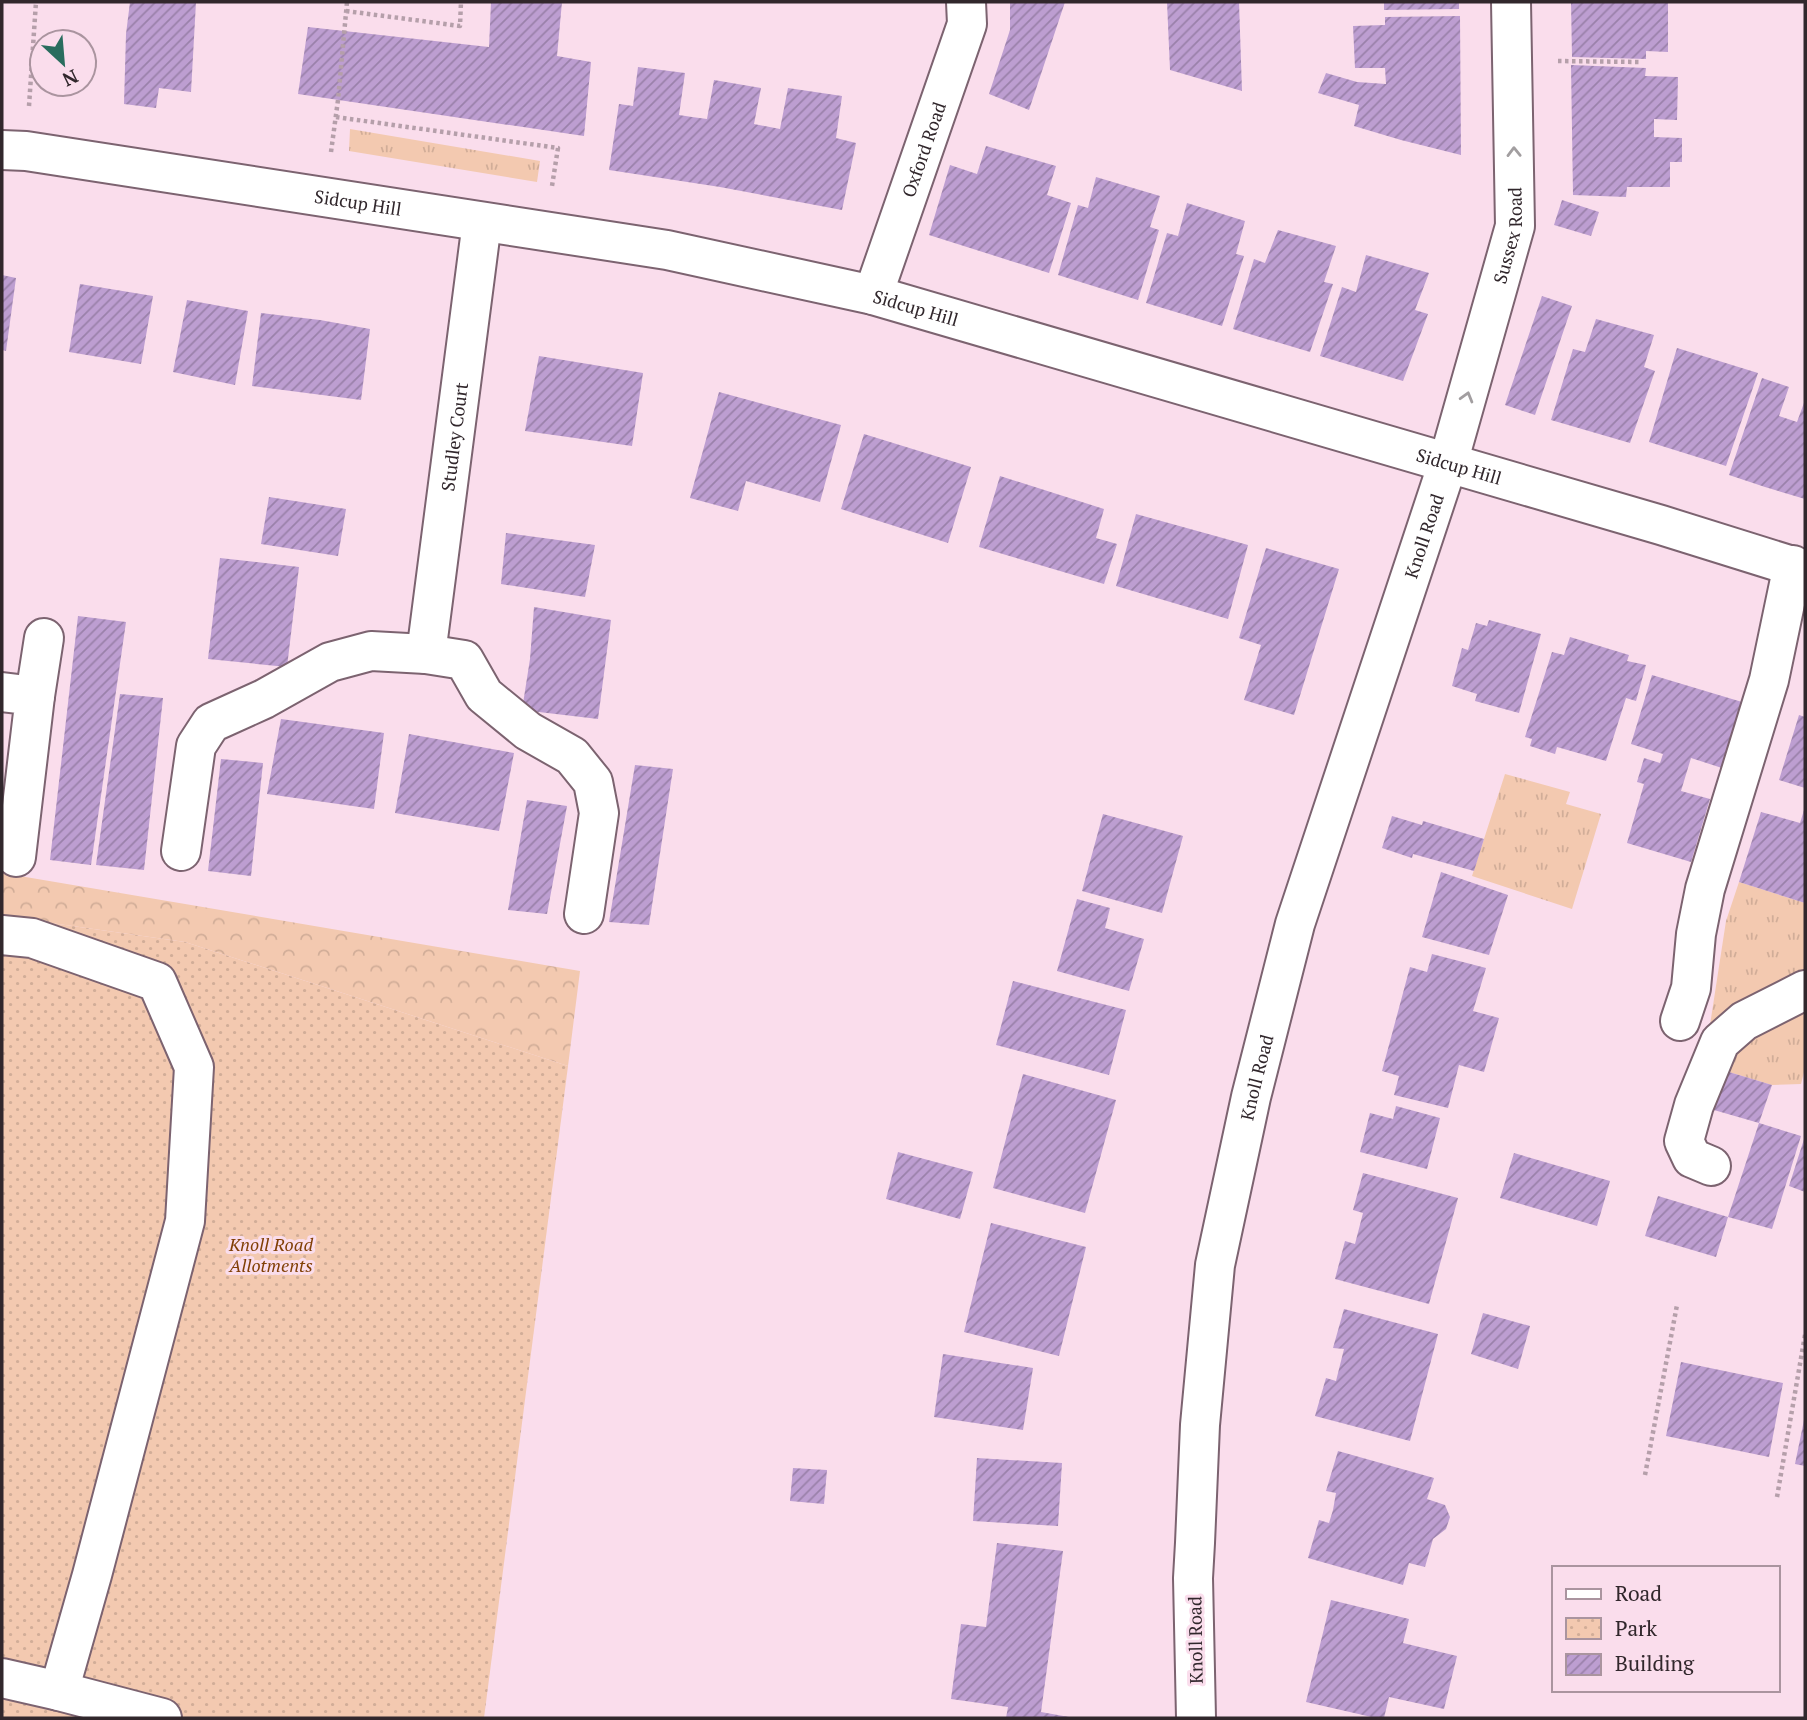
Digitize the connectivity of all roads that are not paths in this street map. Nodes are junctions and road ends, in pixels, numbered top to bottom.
1 (966, 2) edge
2 (1511, 2) edge
3 (14, 150) edge
4 (482, 222) junction
5 (873, 295) junction
6 (1448, 463) junction
7 (1799, 567) edge
8 (44, 638) dead end
9 (426, 654) junction
10 (18, 694) edge
11 (181, 851) dead end
12 (16, 857) dead end
13 (584, 914) dead end
14 (2, 934) edge
15 (1805, 990) edge
16 (1680, 1021) dead end
17 (1711, 1166) dead end
18 (2, 1678) edge
19 (59, 1691) junction
20 (162, 1718) edge
21 (1196, 1718) edge

1 - 5 street, Oxford Road
6 -> 2 street, Sussex Road
3 - 4 street, Sidcup Hill
4 - 5 street, Sidcup Hill
4 - 9 street, Studley Court
5 - 6 street, Sidcup Hill
6 - 7 street, Sidcup Hill
6 - 21 street, Knoll Road
7 - 16 street
8 - 10 street
9 - 11 street
9 - 13 street
10 - 12 street
14 - 19 street
15 - 17 street
18 - 19 street
19 - 20 street

